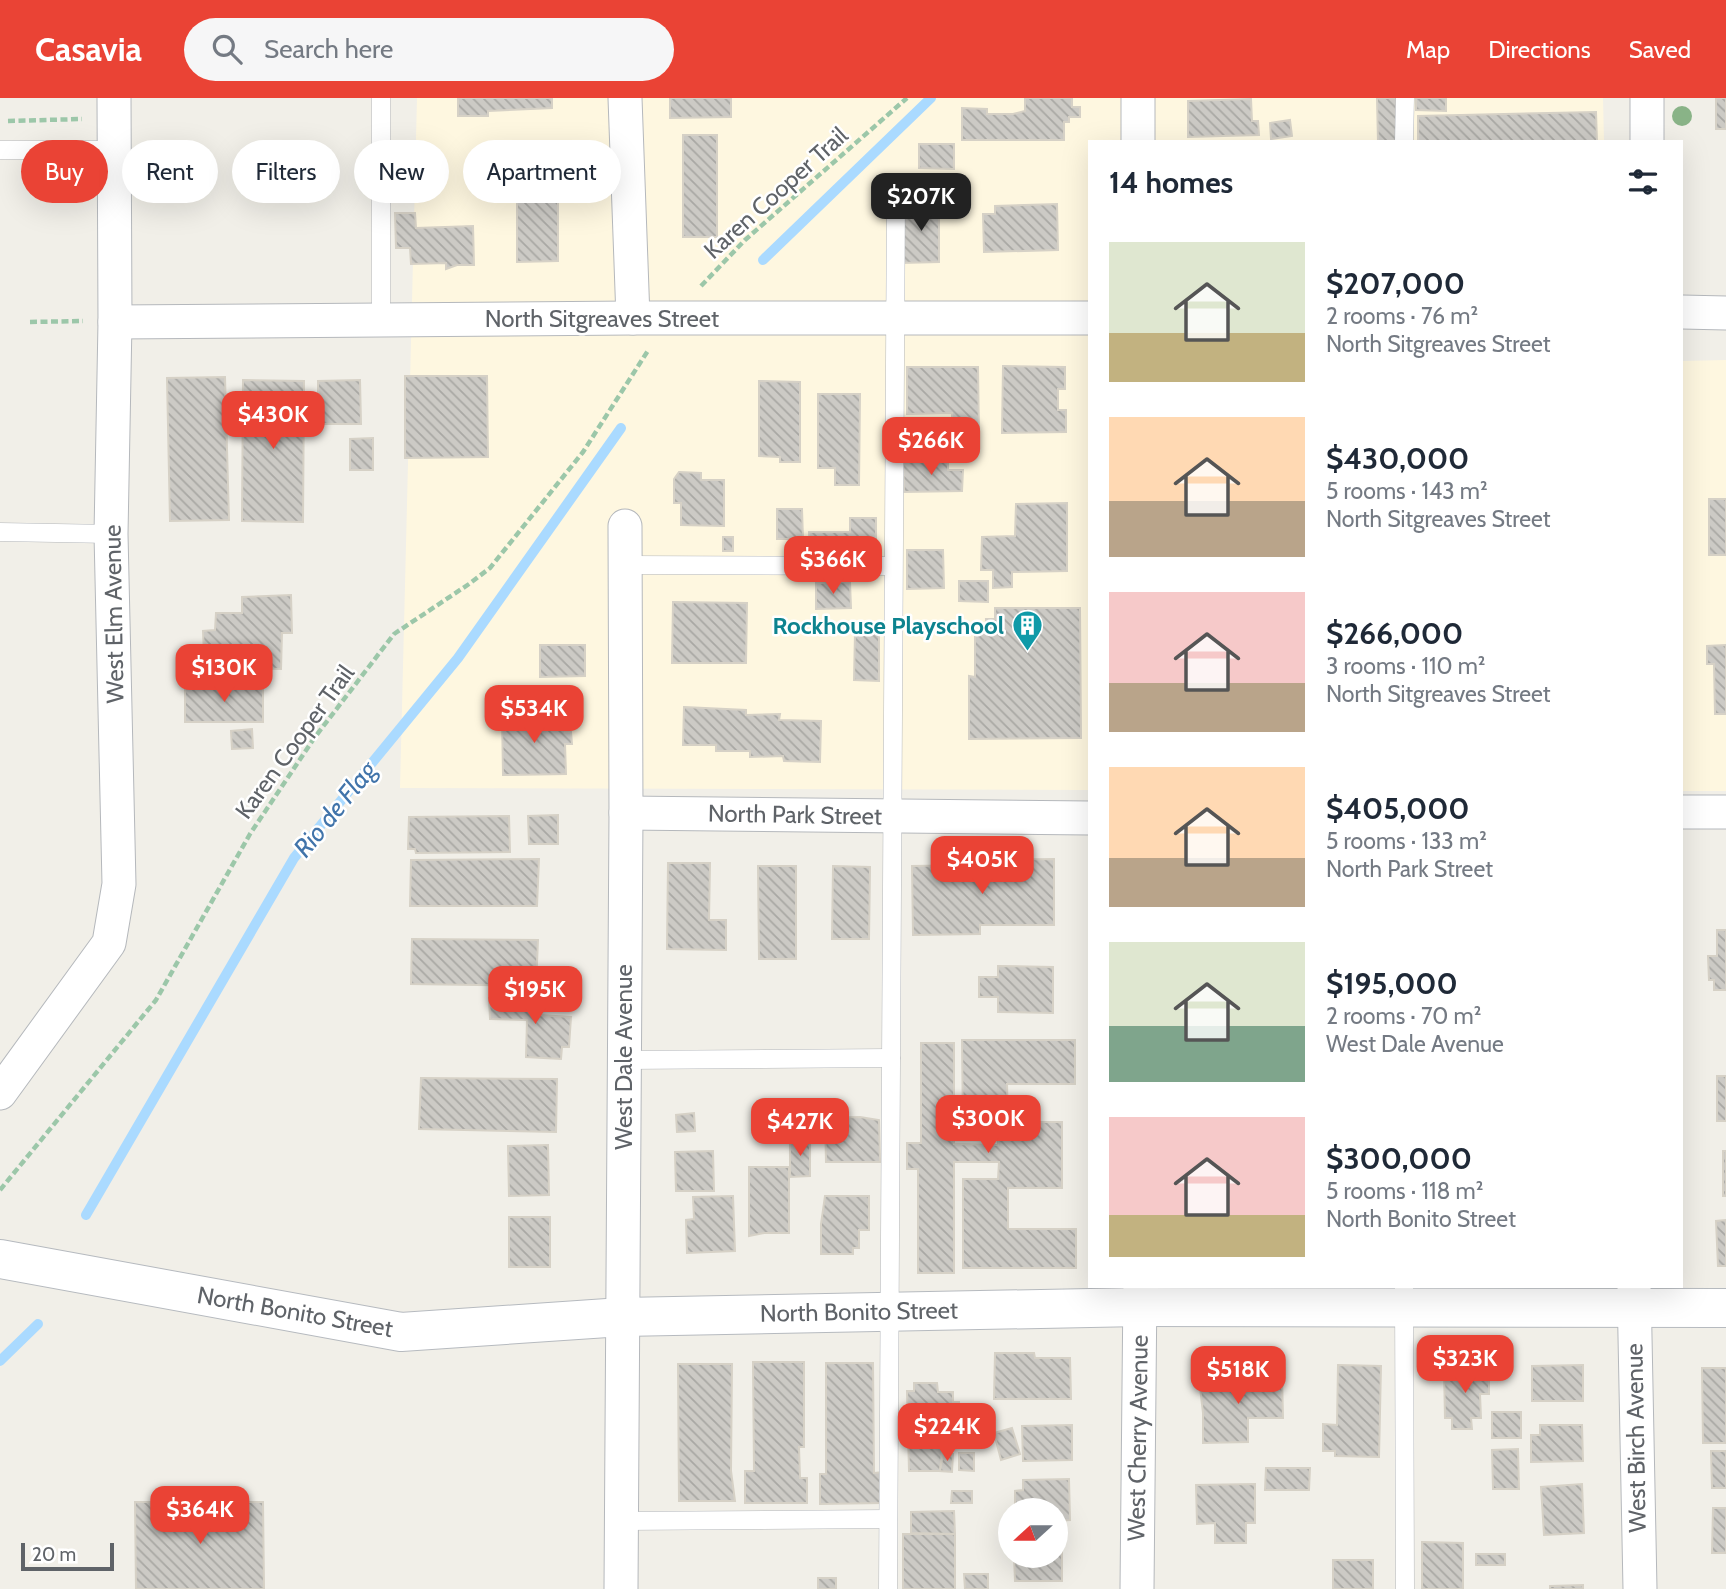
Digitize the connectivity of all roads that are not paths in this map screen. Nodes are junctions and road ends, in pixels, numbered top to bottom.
1 (114, 98) edge
2 (381, 98) edge
3 (625, 98) edge
4 (1138, 98) edge
5 (1405, 98) edge
6 (1647, 98) edge
7 (1138, 140) edge
8 (1404, 140) edge
9 (1647, 140) edge
10 (0, 150) edge
11 (114, 150) junction
12 (895, 189) dead end
13 (1683, 312) edge
14 (1726, 313) edge
15 (633, 318) junction
16 (895, 318) junction
17 (1088, 318) edge
18 (381, 320) junction
19 (99, 322) junction
20 (625, 526) dead end
21 (0, 532) edge
22 (111, 534) junction
23 (625, 565) junction
24 (893, 566) junction
25 (1683, 811) edge
26 (1726, 812) edge
27 (626, 813) junction
28 (892, 816) junction
29 (1088, 818) edge
30 (891, 1058) junction
31 (624, 1060) junction
32 (0, 1093) edge
33 (0, 1259) edge
34 (1140, 1296) edge
35 (1404, 1297) edge
36 (1633, 1297) edge
37 (1726, 1308) edge
38 (890, 1312) junction
39 (622, 1317) junction
40 (888, 1519) junction
41 (621, 1521) junction
42 (621, 1589) edge
43 (888, 1589) edge
44 (1137, 1589) edge
45 (1405, 1589) edge
46 (1640, 1589) edge

1 - 11 street, West Elm Avenue
2 - 18 lane
3 - 15 street
4 - 7 street
5 - 8 lane
6 - 9 street
10 - 11 lane
11 - 19 street, West Elm Avenue
12 - 16 lane
13 - 14 street
15 - 16 street, North Sitgreaves Street
15 - 18 street, North Sitgreaves Street
16 - 17 street, North Sitgreaves Street
16 - 24 lane
18 - 19 street, North Sitgreaves Street
19 - 22 street, West Elm Avenue
20 - 23 street, West Dale Avenue
21 - 22 lane
22 - 32 street, West Elm Avenue
23 - 24 lane
23 - 27 street, West Dale Avenue
24 - 28 lane
25 - 26 street
27 - 28 street, North Park Street
27 - 31 street, West Dale Avenue
28 - 29 street, North Park Street
28 - 30 lane
30 - 31 lane
30 - 38 lane
31 - 39 street, West Dale Avenue
33 - 39 street, North Bonito Street
34 - 35 street, North Bonito Street
34 - 38 street, North Bonito Street
34 - 44 street, West Cherry Avenue
35 - 36 street, North Bonito Street
35 - 45 lane
36 - 37 street, North Bonito Street
36 - 46 street, West Birch Avenue
38 - 39 street, North Bonito Street
38 - 40 lane
39 - 41 street, West Dale Avenue
40 - 41 lane
40 - 43 lane
41 - 42 street, West Dale Avenue

